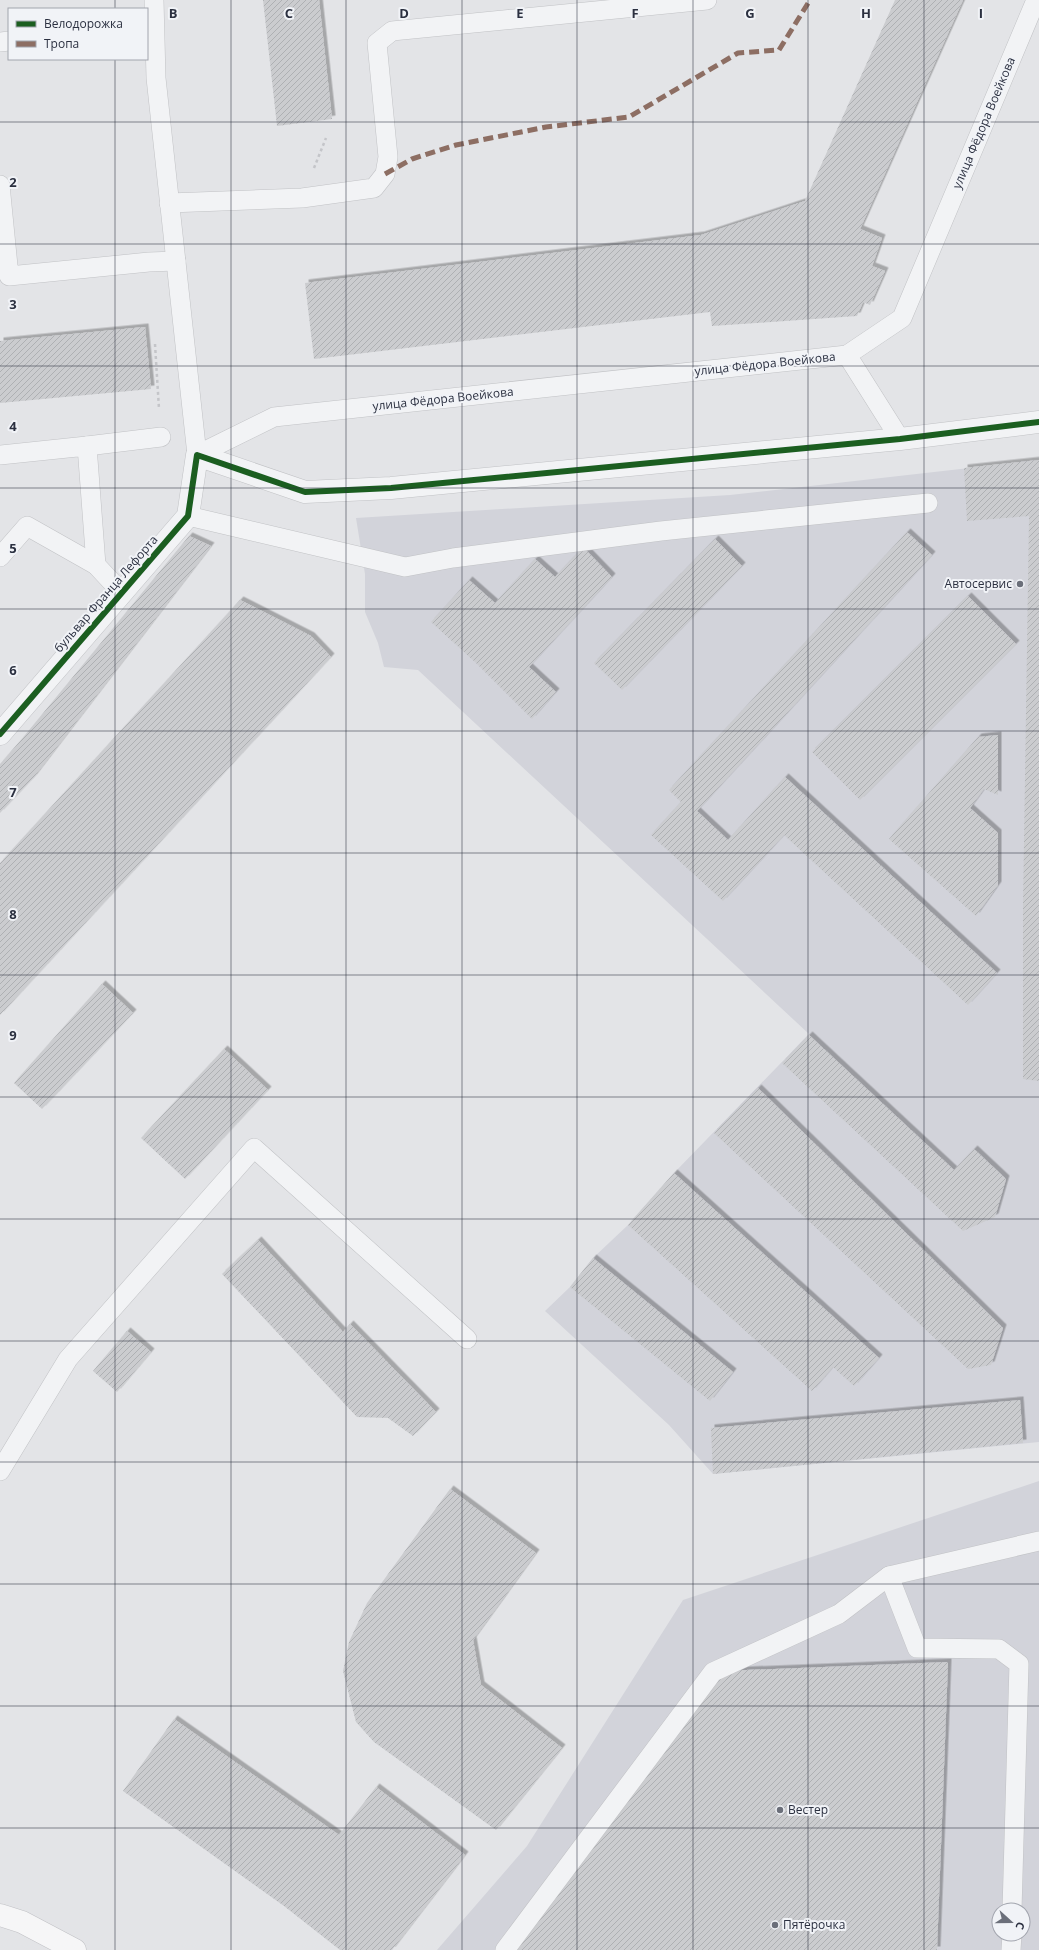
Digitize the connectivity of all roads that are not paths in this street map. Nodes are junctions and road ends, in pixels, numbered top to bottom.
1 (154, 0) edge
2 (707, 0) edge
3 (1036, 0) edge
4 (0, 186) edge
5 (169, 203) junction
6 (176, 261) junction
7 (847, 355) junction
8 (1039, 422) edge
9 (161, 437) dead end
10 (900, 439) junction
11 (87, 446) junction
12 (0, 455) edge
13 (196, 455) junction
14 (928, 503) dead end
15 (188, 516) junction
16 (0, 557) edge
17 (96, 565) junction
18 (122, 593) junction
19 (0, 734) edge
20 (467, 1339) dead end
21 (0, 1471) edge
22 (1039, 1541) edge
23 (889, 1576) junction
24 (1012, 1902) edge
25 (0, 1915) edge
26 (75, 1950) edge
27 (505, 1950) edge

1 - 5 lane
2 - 5 lane
3 - 7 lane, улица Фёдора Воейкова
4 - 6 lane
5 - 6 lane
6 - 13 lane
7 - 10 lane
7 - 13 lane, улица Фёдора Воейкова
8 - 10 street
9 - 11 lane
10 - 13 street
11 - 12 lane
11 - 17 lane
13 - 15 street
14 - 15 lane
15 - 18 street, бульвар Франца Лефорта
16 - 17 lane
17 - 18 lane
18 - 19 street, бульвар Франца Лефорта
20 - 21 lane
22 - 23 lane
23 - 24 lane
23 - 27 lane
25 - 26 main road

